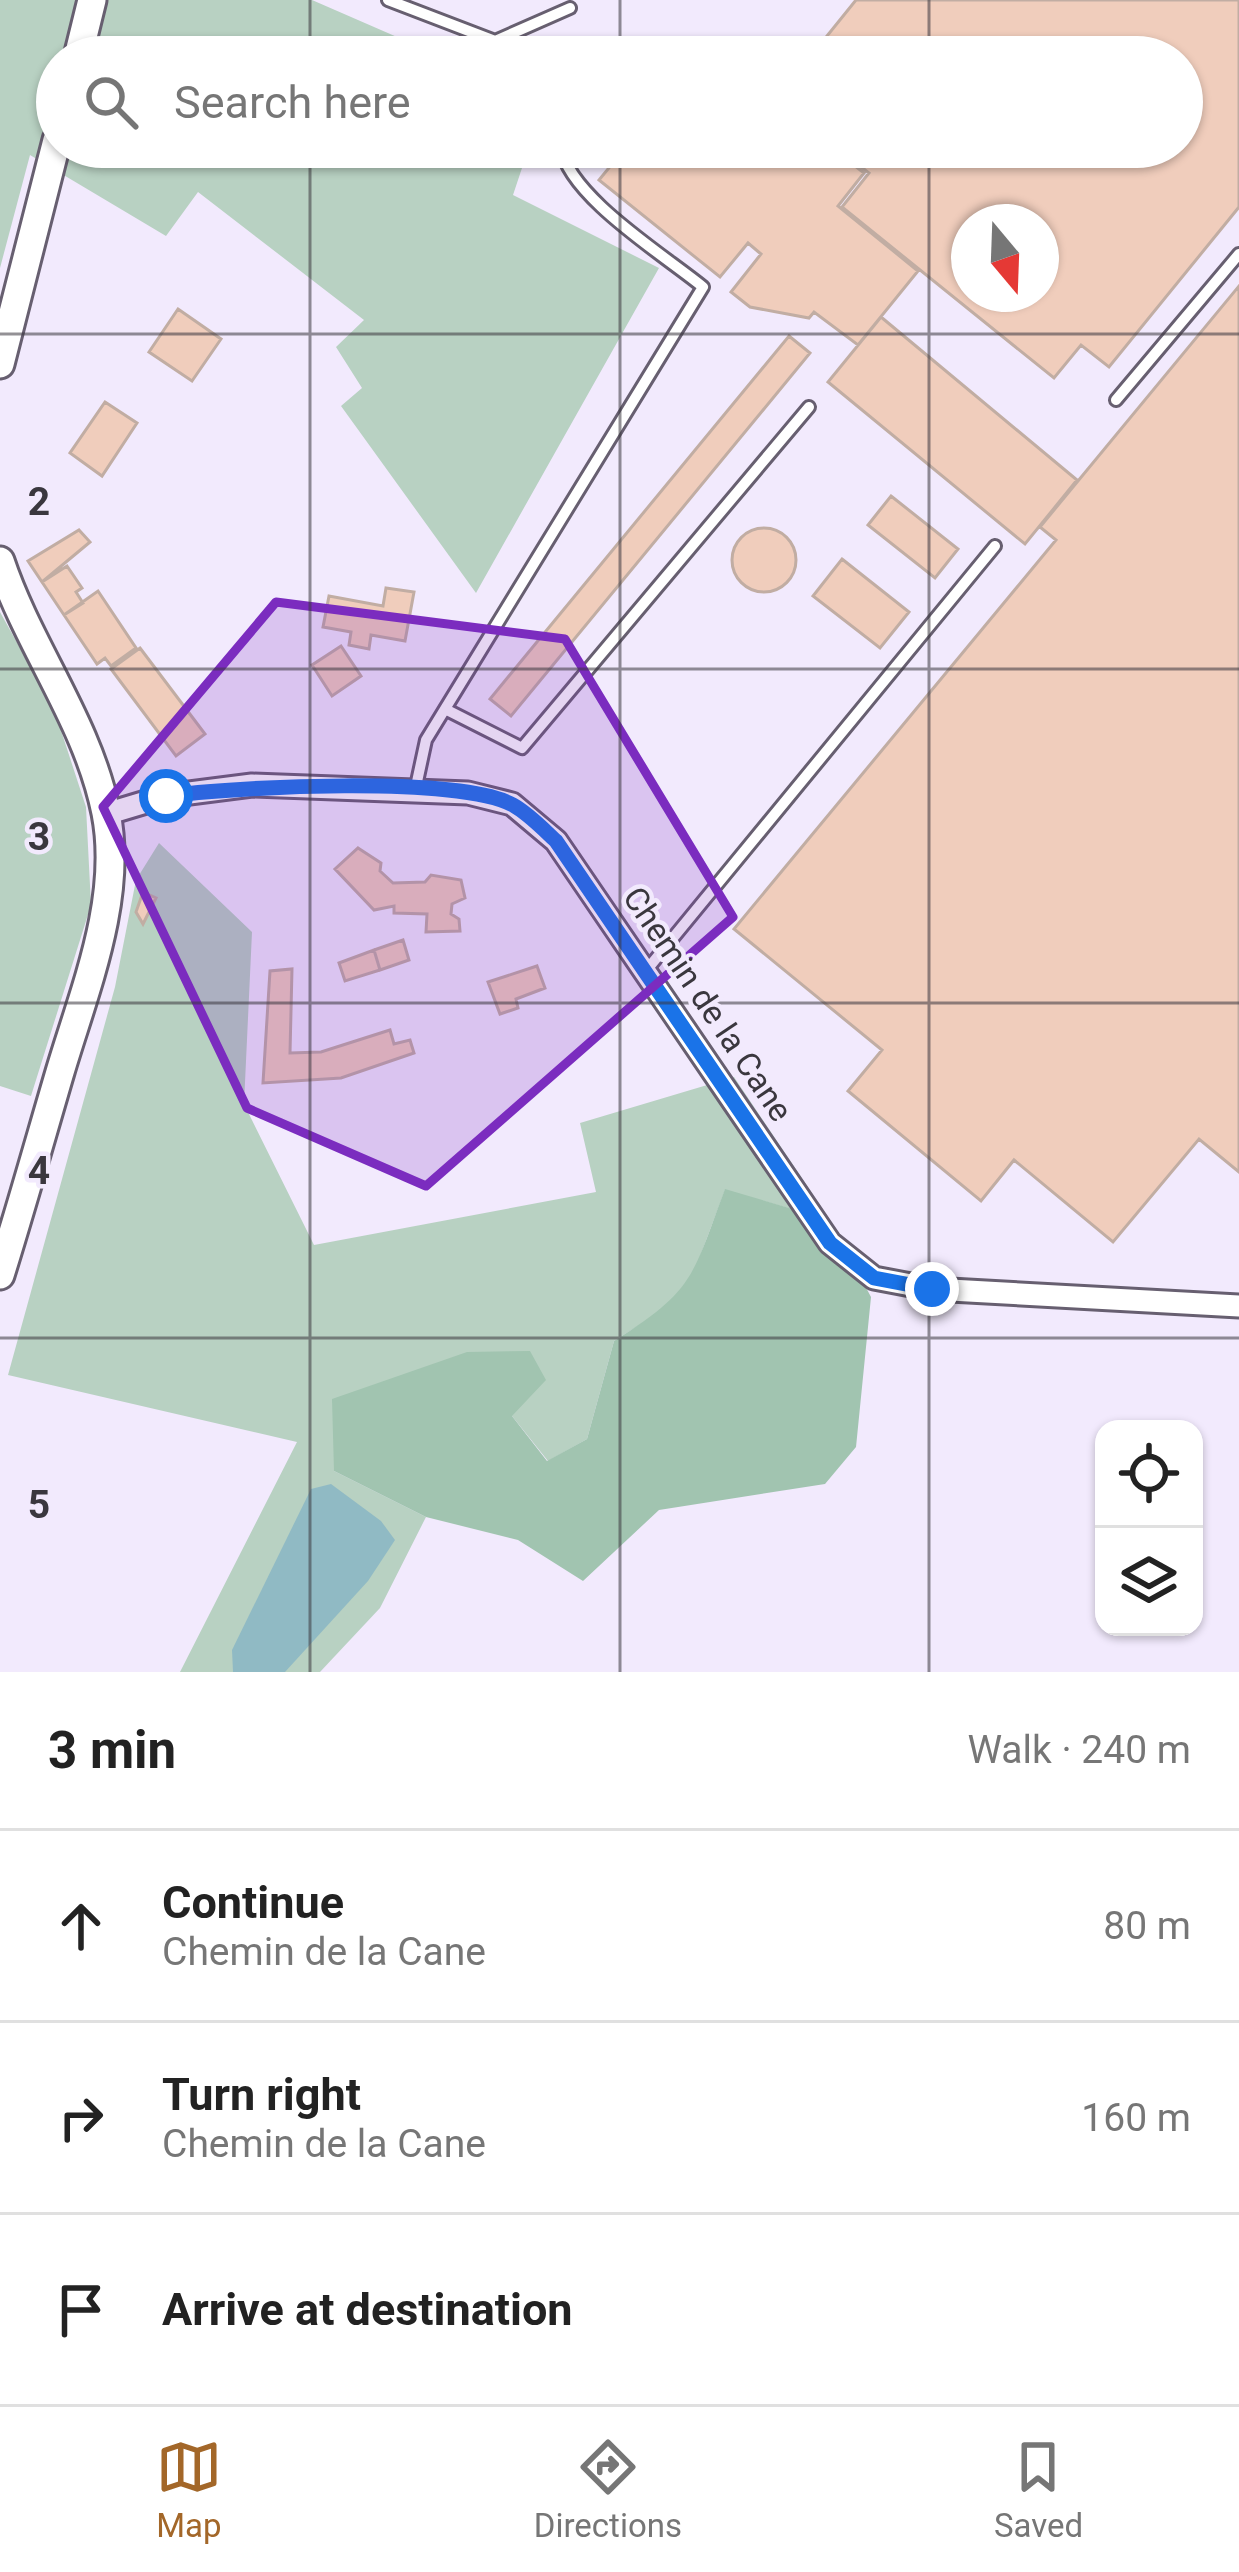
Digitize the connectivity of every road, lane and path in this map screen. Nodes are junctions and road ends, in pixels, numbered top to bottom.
1 (92, 0) edge
2 (388, 0) edge
3 (570, 8) dead end
4 (83, 36) edge
5 (481, 36) edge
6 (506, 36) edge
7 (50, 168) edge
8 (566, 168) edge
9 (1239, 254) edge
10 (0, 364) edge
11 (1116, 400) dead end
12 (808, 407) dead end
13 (994, 546) dead end
14 (0, 560) edge
15 (445, 710) junction
16 (415, 791) junction
17 (106, 814) junction
18 (646, 972) junction
19 (0, 1274) edge
20 (1239, 1306) edge

1 - 4 street
2 - 5 lane
3 - 6 lane
7 - 10 street
8 - 15 lane
9 - 11 lane
12 - 15 lane
13 - 18 lane
14 - 17 street
15 - 16 lane
16 - 17 street, Chemin de la Cane
16 - 18 street, Chemin de la Cane
17 - 19 street
18 - 20 street, Chemin de la Cane

